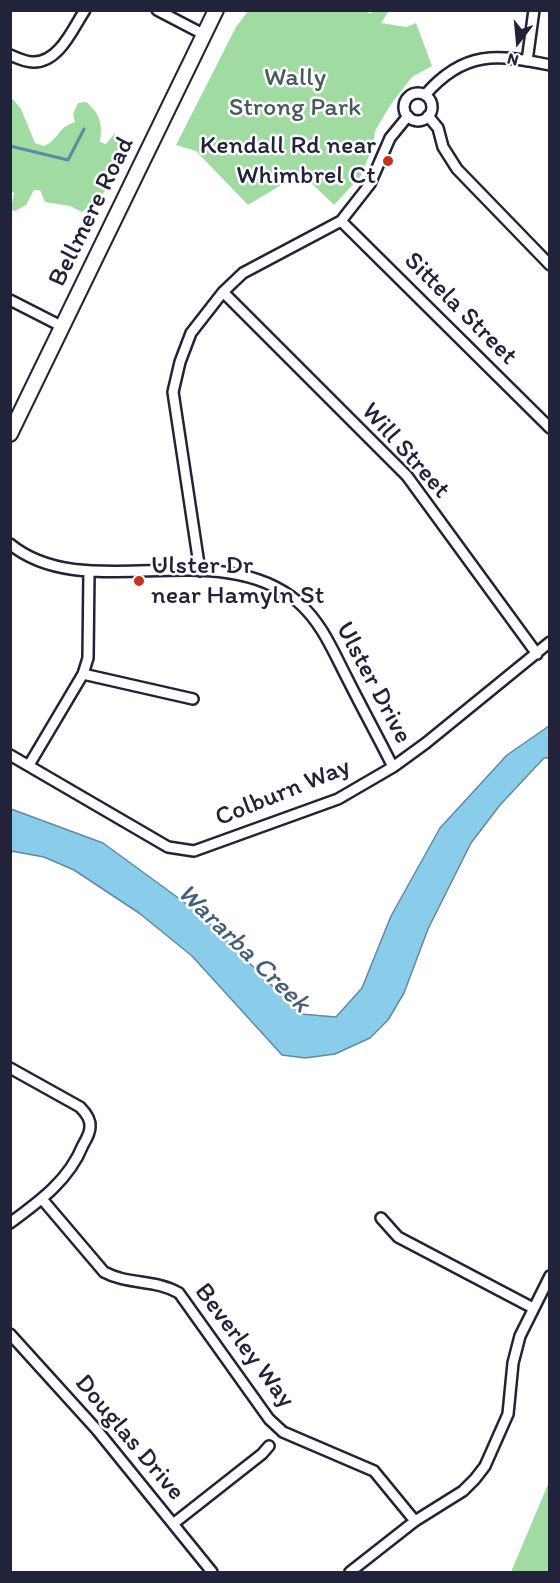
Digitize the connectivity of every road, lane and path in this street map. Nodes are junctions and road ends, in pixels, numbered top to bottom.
1 (85, 10) edge
2 (157, 10) edge
3 (216, 10) edge
4 (534, 10) edge
5 (204, 34) junction
6 (10, 55) edge
7 (527, 61) junction
8 (549, 65) edge
9 (425, 95) junction
10 (408, 116) junction
11 (428, 116) junction
12 (341, 221) junction
13 (549, 265) edge
14 (223, 292) junction
15 (10, 300) edge
16 (63, 327) junction
17 (549, 428) edge
18 (10, 434) edge
19 (10, 544) edge
20 (89, 571) junction
21 (200, 571) junction
22 (549, 642) edge
23 (537, 654) junction
24 (83, 674) junction
25 (193, 699) dead end
26 (10, 755) edge
27 (29, 765) junction
28 (393, 767) junction
29 (10, 1068) edge
30 (42, 1199) junction
31 (381, 1218) dead end
32 (10, 1223) edge
33 (549, 1276) edge
34 (533, 1308) junction
35 (10, 1334) edge
36 (269, 1446) dead end
37 (415, 1521) junction
38 (173, 1524) junction
39 (212, 1572) edge
40 (350, 1572) edge

1 - 6 street
2 - 5 street
3 - 5 main road, Bellmere Road
4 - 7 street
5 - 16 main road, Bellmere Road
7 - 8 street
7 - 9 street
9 - 10 street
9 - 11 street
10 - 11 street
10 - 12 street
11 - 13 street
12 - 14 street
12 - 17 street, Sittela Street
14 - 21 street
14 - 23 street, Will Street
15 - 16 street
16 - 18 main road, Bellmere Road
19 - 20 street, Ulster Drive
20 - 21 street, Ulster Drive
20 - 24 street
21 - 28 street, Ulster Drive
22 - 23 street, Colburn Way
23 - 28 street, Colburn Way
24 - 25 street
24 - 27 street
26 - 27 street, Colburn Way
27 - 28 street, Colburn Way
29 - 30 street
30 - 32 street
30 - 37 street, Beverley Way
31 - 34 street
33 - 34 street
34 - 37 street
35 - 38 street, Douglas Drive
36 - 38 street
37 - 40 street
38 - 39 street, Douglas Drive

